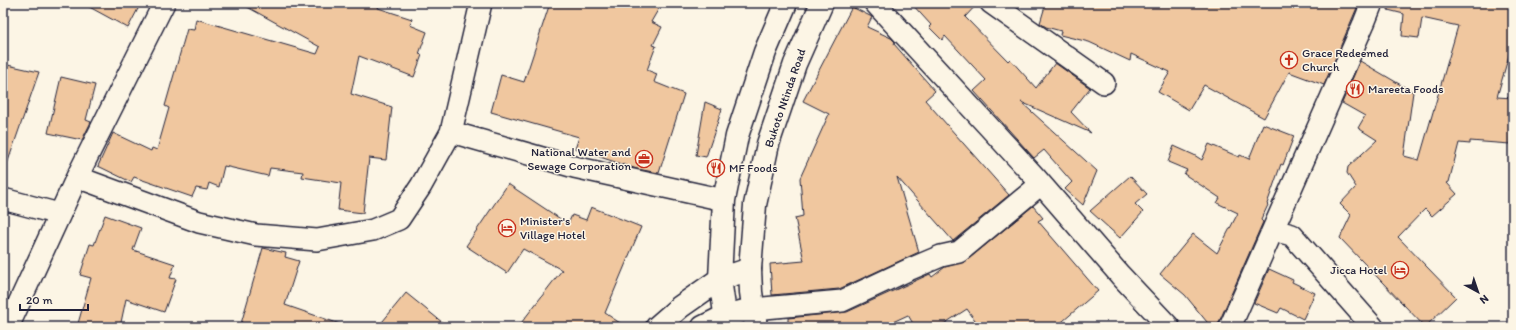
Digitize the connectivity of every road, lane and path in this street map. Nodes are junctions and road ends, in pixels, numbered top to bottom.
1 (164, 3) edge
2 (481, 3) edge
3 (786, 3) edge
4 (822, 3) edge
5 (874, 3) edge
6 (991, 3) edge
7 (1372, 3) edge
8 (1104, 83) dead end
9 (451, 132) junction
10 (77, 177) junction
11 (1041, 184) junction
12 (3, 198) edge
13 (724, 200) junction
14 (59, 214) junction
15 (1273, 230) junction
16 (750, 268) junction
17 (720, 278) junction
18 (753, 309) edge
19 (726, 321) edge
20 (8, 327) edge
21 (657, 327) edge
22 (703, 327) edge
23 (1169, 327) edge
24 (1230, 327) edge
25 (1373, 327) edge

1 - 10 street
2 - 9 street
3 - 13 main road
4 - 16 main road, Bukoto Ntinda Road
5 - 11 street
6 - 8 street
7 - 15 street
9 - 10 street
9 - 13 street
10 - 14 street
11 - 18 street
11 - 23 street
12 - 14 street
13 - 17 main road
14 - 20 street
15 - 24 street
15 - 25 street
16 - 17 main road
16 - 18 main road, Bukoto Ntinda Road
17 - 19 main road
17 - 21 main road
18 - 19 main road
19 - 22 main road

